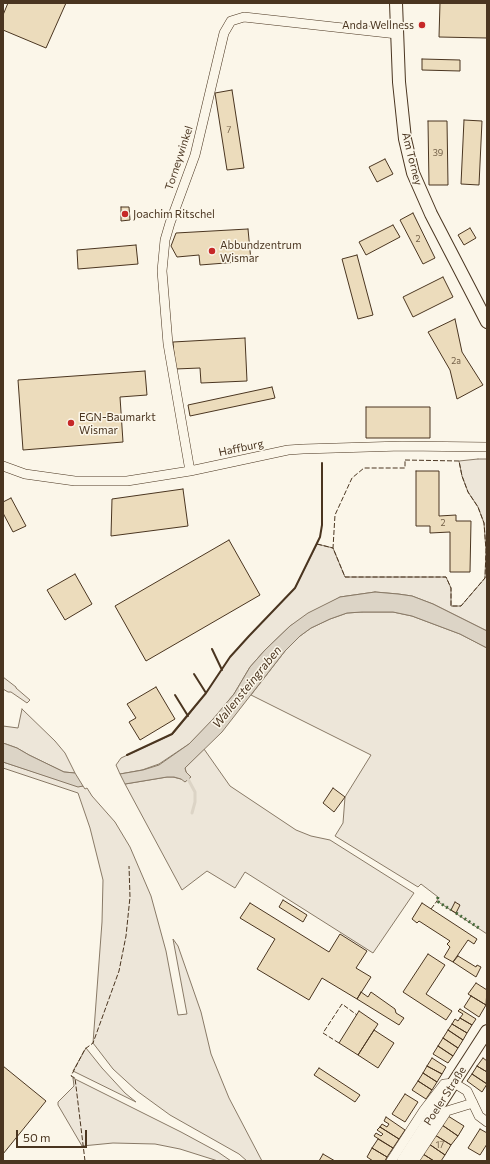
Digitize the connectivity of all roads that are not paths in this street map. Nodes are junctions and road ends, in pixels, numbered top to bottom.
1 (396, 3) edge
2 (397, 34) junction
3 (487, 322) edge
4 (487, 447) edge
5 (3, 466) edge
6 (190, 471) junction
7 (487, 1031) edge
8 (454, 1083) junction
9 (473, 1103) junction
10 (487, 1122) edge
11 (391, 1161) edge
12 (403, 1161) edge
13 (414, 1161) edge

1 - 2 street, Am Torney
2 - 3 street, Am Torney
2 - 6 street, Torneywinkel
4 - 6 street, Haffburg
5 - 6 street, Haffburg
7 - 8 street, Poeler Straße
8 - 9 street
8 - 11 street
8 - 12 street, Poeler Straße
9 - 10 street
9 - 13 street

